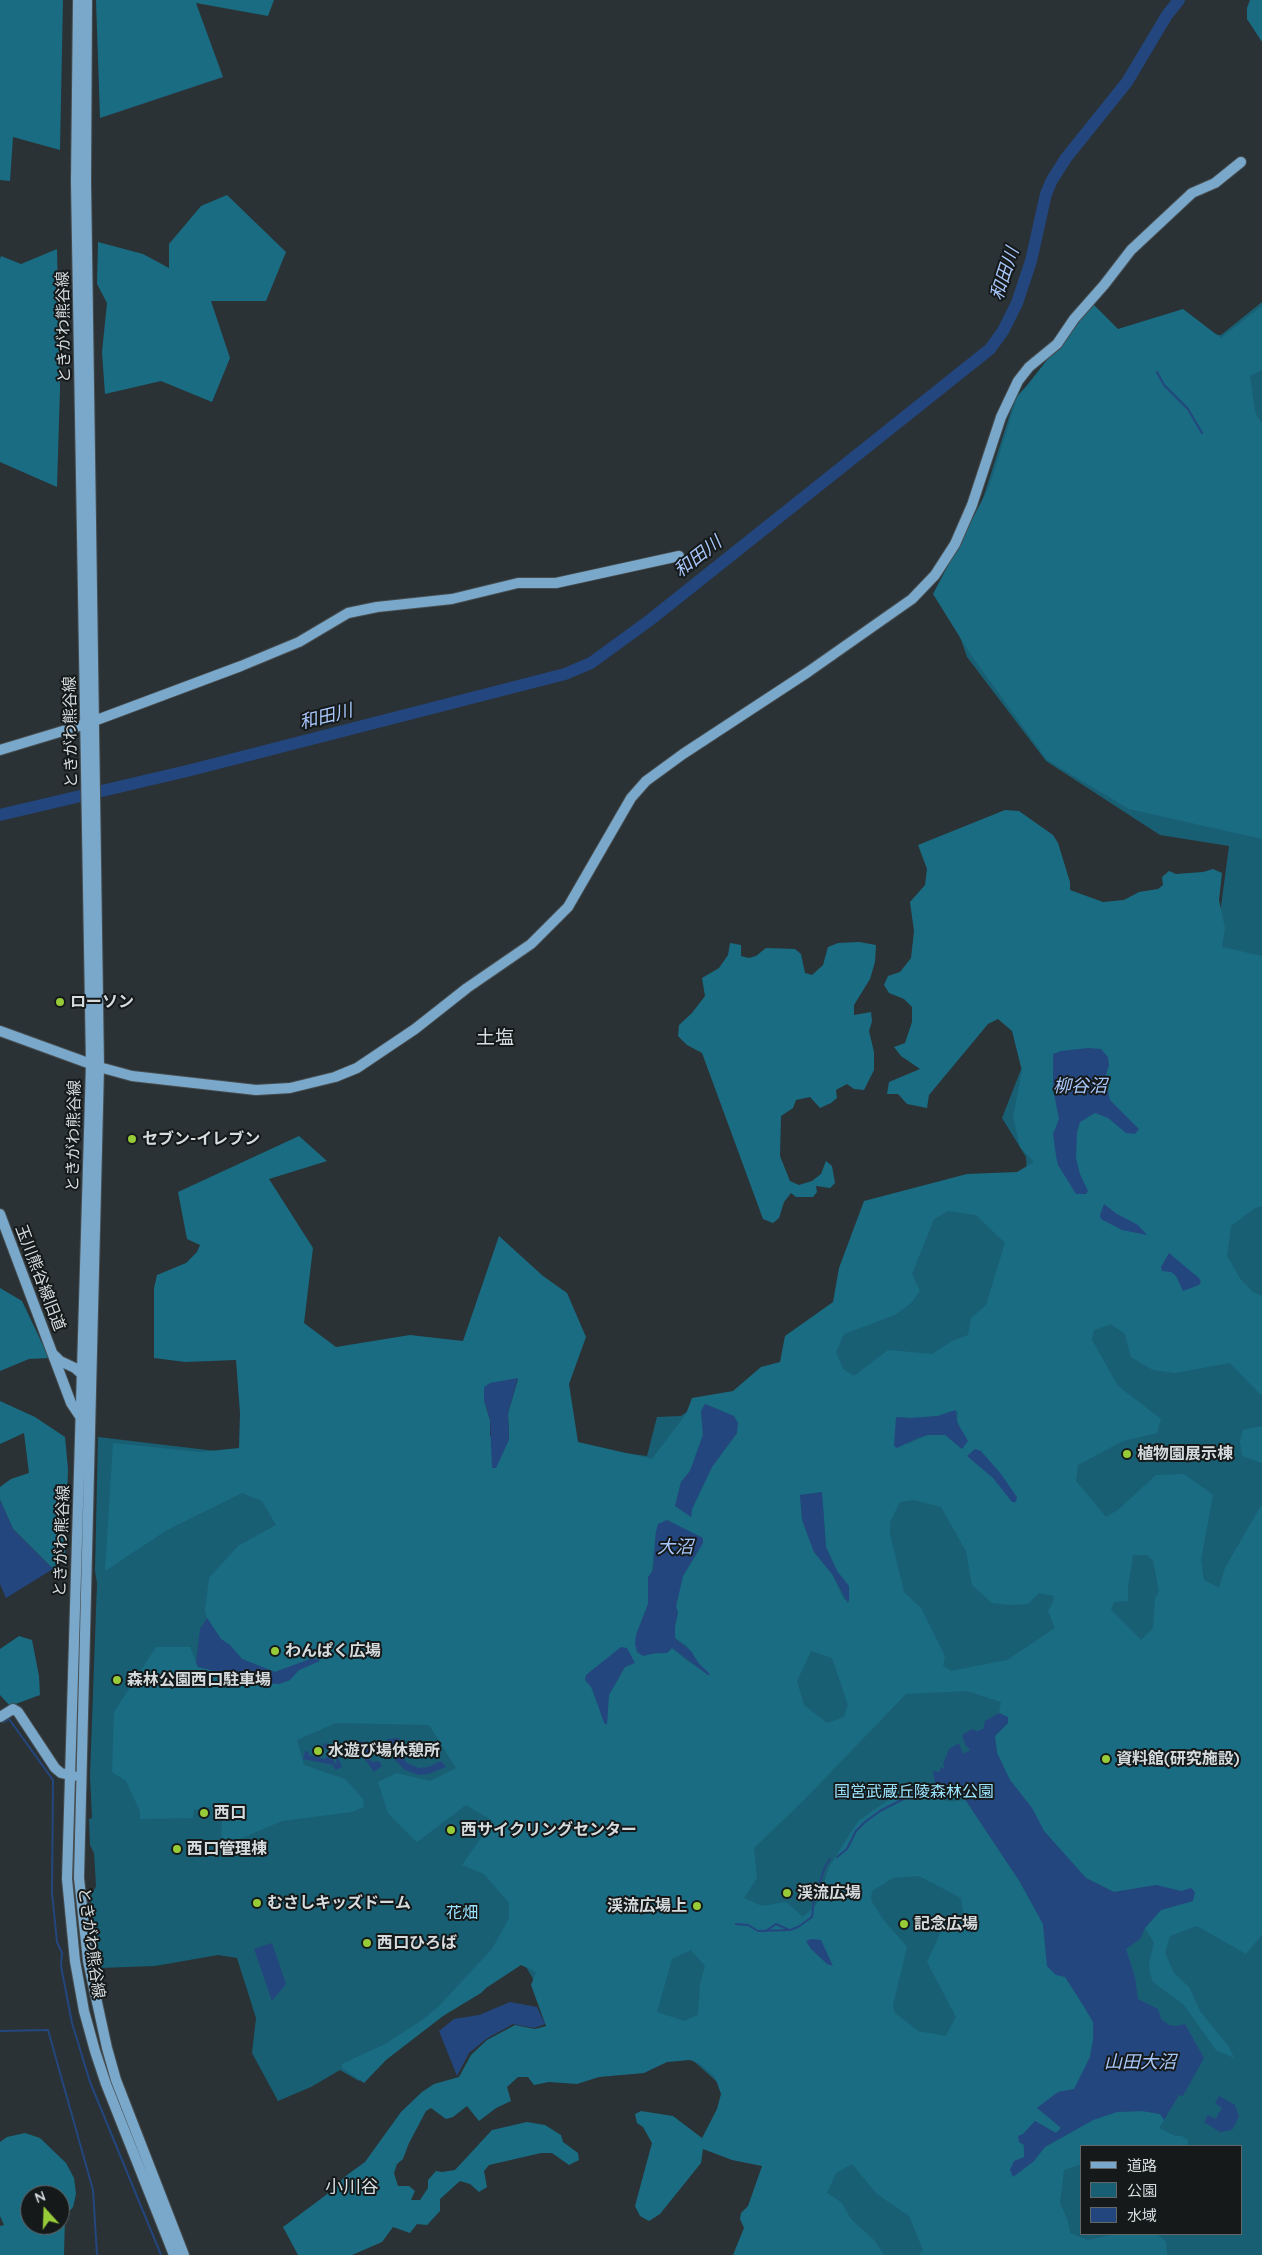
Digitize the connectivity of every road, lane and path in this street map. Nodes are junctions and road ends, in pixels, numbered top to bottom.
1 (78, 0) edge
2 (87, 0) edge
3 (1241, 162) dead end
4 (679, 556) dead end
5 (90, 722) junction
6 (0, 750) edge
7 (0, 1031) edge
8 (95, 1066) junction
9 (0, 1214) edge
10 (52, 1352) junction
11 (83, 1353) junction
12 (66, 1364) junction
13 (83, 1374) junction
14 (91, 1388) junction
15 (81, 1418) junction
16 (0, 1717) edge
17 (69, 1776) junction
18 (81, 1777) junction
19 (174, 2255) edge
20 (184, 2255) edge

1 - 5 main road, ときがわ熊谷線
2 - 5 main road, ときがわ熊谷線
3 - 8 main road
4 - 5 main road
5 - 6 main road
5 - 8 main road, ときがわ熊谷線
7 - 8 main road
8 - 11 main road, ときがわ熊谷線
8 - 14 main road, ときがわ熊谷線
9 - 10 main road, 玉川熊谷線旧道
10 - 12 main road
10 - 15 main road, 玉川熊谷線旧道
11 - 12 main road
11 - 13 main road, ときがわ熊谷線
12 - 13 main road
13 - 14 main road
13 - 15 main road, ときがわ熊谷線
14 - 18 main road, ときがわ熊谷線
15 - 17 main road, ときがわ熊谷線
16 - 17 main road
17 - 18 main road
17 - 19 main road, ときがわ熊谷線
18 - 20 main road, ときがわ熊谷線

